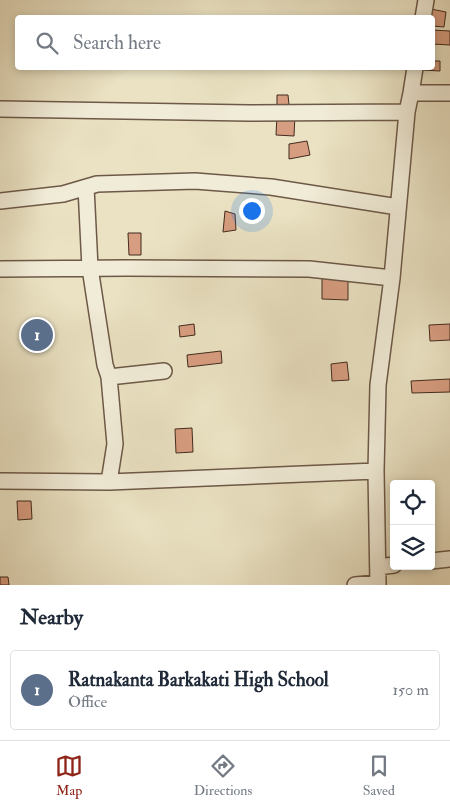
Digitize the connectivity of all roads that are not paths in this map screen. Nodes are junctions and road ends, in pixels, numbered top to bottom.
1 (426, 0) edge
2 (424, 15) edge
3 (415, 70) edge
4 (412, 93) junction
5 (450, 93) edge
6 (0, 109) edge
7 (407, 112) junction
8 (86, 187) junction
9 (0, 201) edge
10 (398, 207) junction
11 (90, 268) junction
12 (0, 269) edge
13 (392, 278) junction
14 (164, 371) dead end
15 (109, 377) junction
16 (376, 471) junction
17 (0, 481) edge
18 (109, 482) junction
19 (450, 559) edge
20 (435, 561) edge
21 (390, 566) edge
22 (378, 567) junction
23 (378, 584) edge
24 (355, 585) edge

1 - 2 street
3 - 4 street
4 - 5 street
4 - 7 street
6 - 7 street
7 - 10 street
8 - 9 street
8 - 10 street
8 - 11 street
10 - 13 street
11 - 12 street
11 - 13 street
11 - 15 street
13 - 16 street
14 - 15 street
15 - 18 street
16 - 18 street
16 - 22 street
17 - 18 street
19 - 20 street
21 - 22 street
22 - 23 street
23 - 24 street

